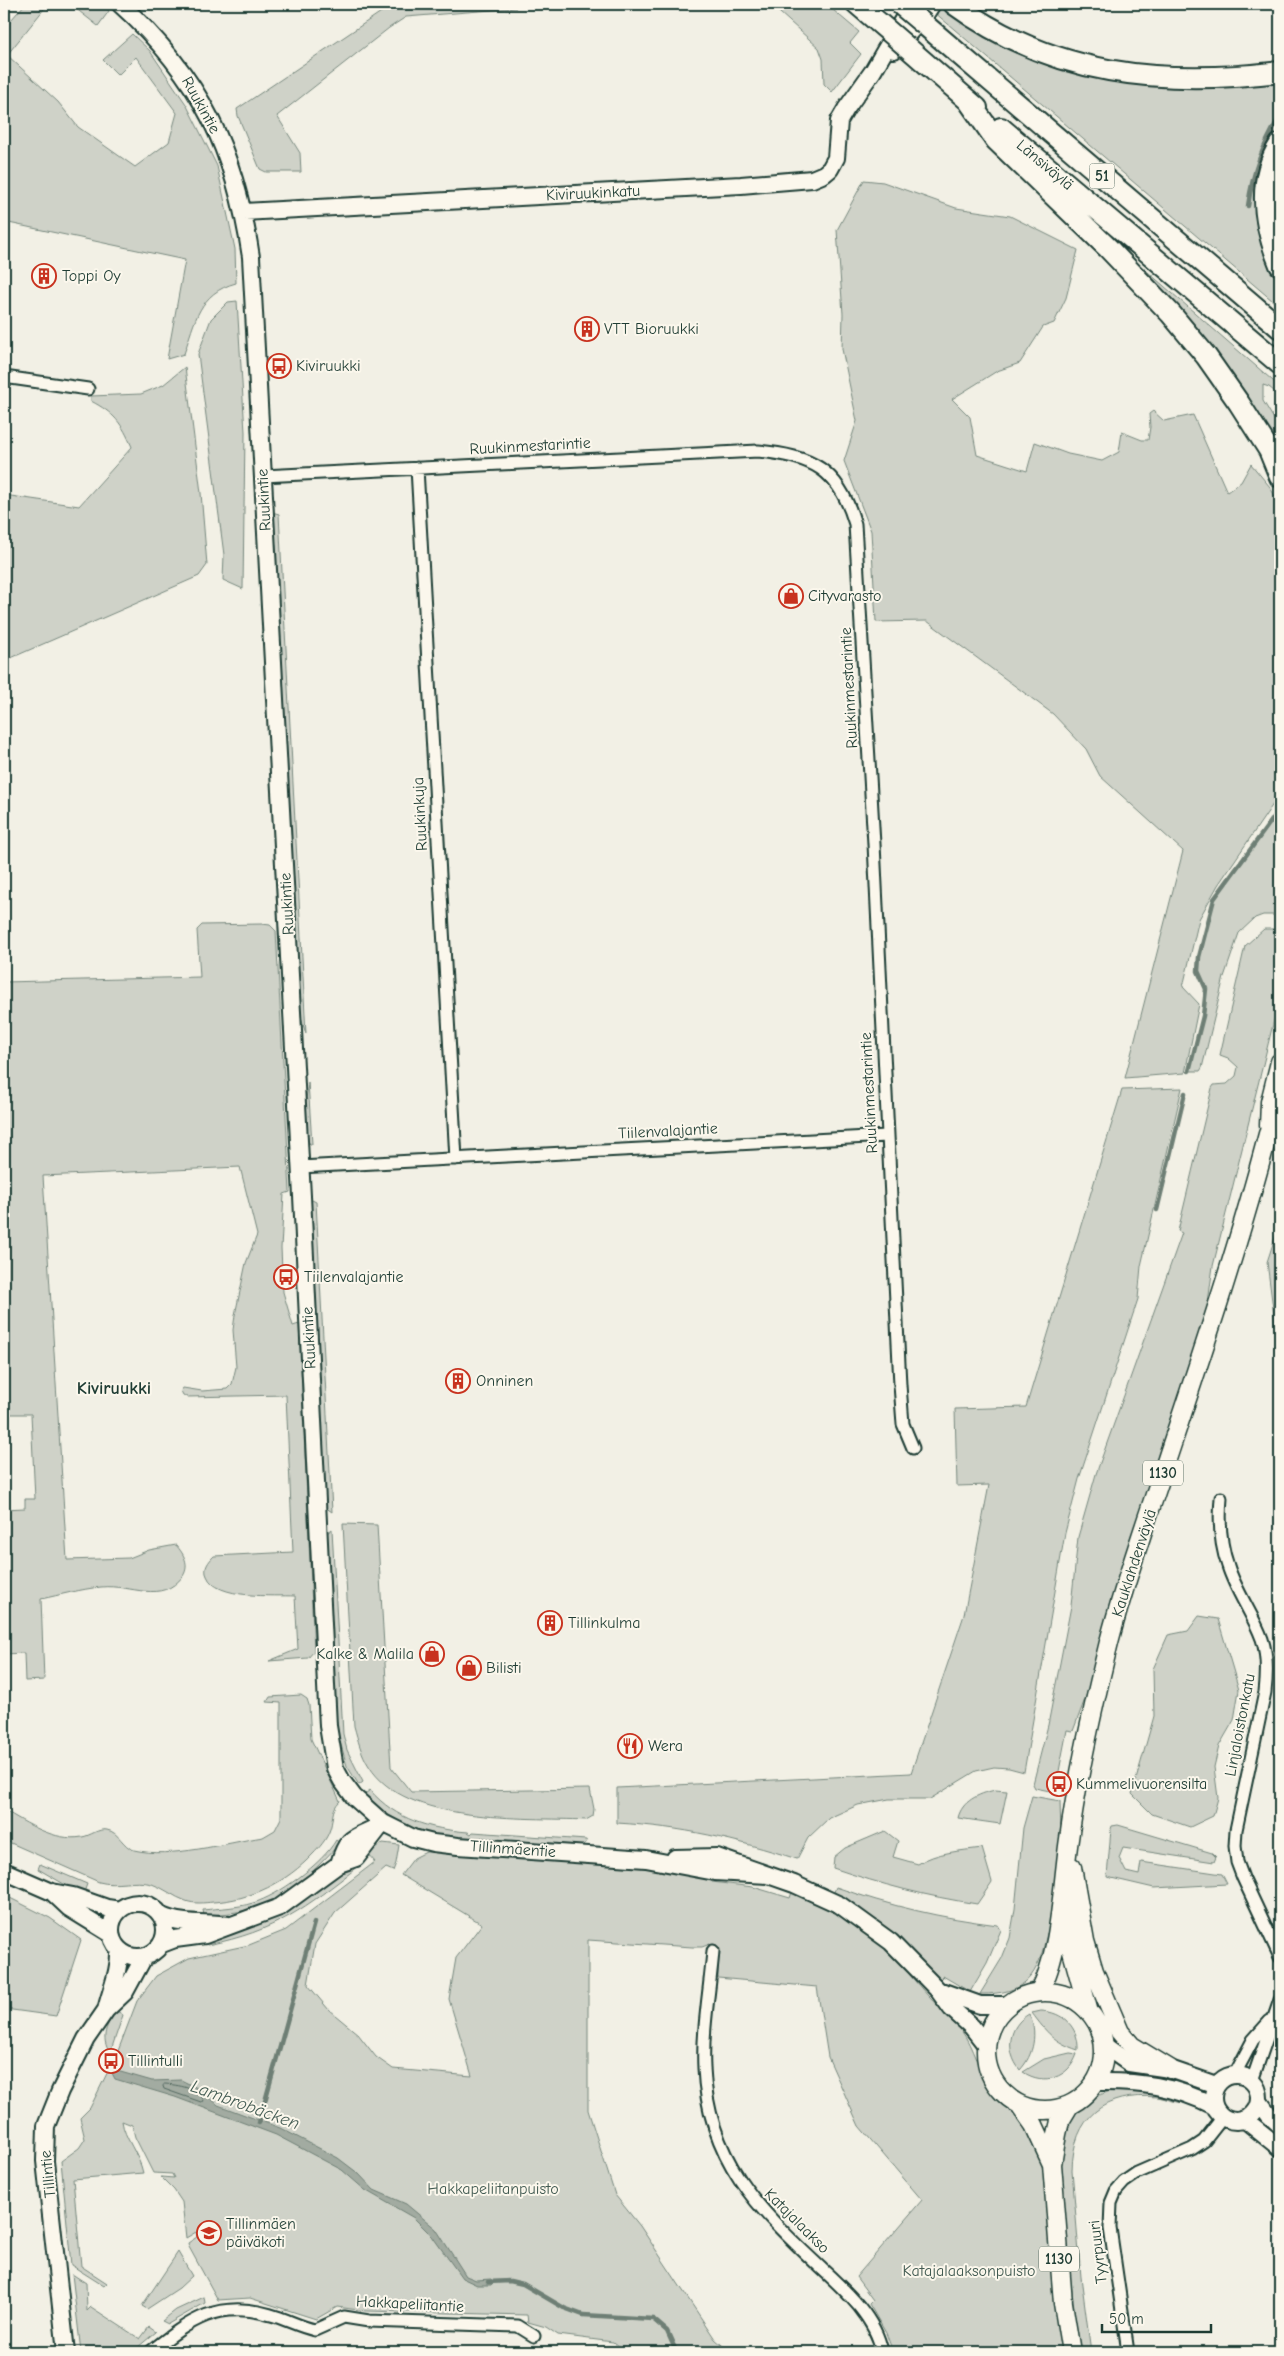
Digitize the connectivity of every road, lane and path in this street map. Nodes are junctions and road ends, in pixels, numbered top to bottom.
1 (120, 4) edge
2 (857, 4) edge
3 (900, 4) edge
4 (912, 4) edge
5 (932, 4) edge
6 (954, 4) edge
7 (873, 72) junction
8 (1280, 72) edge
9 (968, 100) junction
10 (1280, 144) edge
11 (244, 212) junction
12 (1280, 265) edge
13 (1280, 328) edge
14 (1280, 364) edge
15 (4, 377) edge
16 (88, 390) dead end
17 (416, 468) junction
18 (263, 476) junction
19 (1280, 477) edge
20 (1280, 1062) edge
21 (1280, 1110) edge
22 (1268, 1134) junction
23 (887, 1136) junction
24 (456, 1159) junction
25 (300, 1167) junction
26 (913, 1448) dead end
27 (1221, 1498) dead end
28 (384, 1824) junction
29 (1069, 1839) junction
30 (4, 1870) edge
31 (1064, 1885) junction
32 (52, 1892) junction
33 (120, 1910) junction
34 (162, 1916) junction
35 (229, 1925) junction
36 (111, 1934) junction
37 (162, 1944) junction
38 (119, 1950) junction
39 (714, 1951) dead end
40 (144, 1957) junction
41 (1280, 1957) edge
42 (938, 1990) junction
43 (1039, 1992) junction
44 (1280, 2000) edge
45 (1008, 2005) junction
46 (1088, 2009) junction
47 (106, 2010) junction
48 (1273, 2018) junction
49 (986, 2045) junction
50 (1105, 2046) junction
51 (1170, 2069) junction
52 (1235, 2074) junction
53 (1252, 2081) junction
54 (1096, 2082) junction
55 (1216, 2085) junction
56 (1259, 2101) junction
57 (1020, 2105) junction
58 (1069, 2106) junction
59 (1218, 2111) junction
60 (1244, 2119) junction
61 (1280, 2125) edge
62 (1280, 2148) edge
63 (1052, 2164) junction
64 (534, 2336) dead end
65 (66, 2352) edge
66 (150, 2352) edge
67 (882, 2352) edge
68 (1071, 2352) edge
69 (1128, 2352) edge

1 - 11 street, Ruukintie
2 - 9 highway, Länsiväylä / 51, bridge
3 - 13 highway, Länsiväylä / 51, bridge
4 - 7 street, Kiviruukinkatu
5 - 7 street, Kiviruukinkatu
6 - 8 highway
7 - 11 street, Kiviruukinkatu
9 - 14 highway, Länsiväylä / 51
9 - 19 highway
10 - 12 highway
11 - 18 street, Ruukintie
15 - 16 street
17 - 18 street, Ruukinmestarintie
17 - 23 street, Ruukinmestarintie
17 - 24 street, Ruukinkuja
18 - 25 street, Ruukintie
20 - 22 main road, Kauklahdenväylä / 1130
21 - 22 main road, Kauklahdenväylä / 1130
22 - 29 main road, Kauklahdenväylä / 1130
23 - 24 street, Tiilenvalajantie
23 - 26 street, Ruukinmestarintie
24 - 25 street, Tiilenvalajantie
25 - 28 street, Ruukintie
27 - 41 street, Linjaloistonkatu
28 - 35 street
28 - 42 street, Tillinmäentie
29 - 31 main road, Kauklahdenväylä / 1130
29 - 51 main road
30 - 32 street
31 - 43 main road, Kauklahdenväylä / 1130
31 - 46 main road, Kauklahdenväylä / 1130
32 - 33 street
32 - 36 street
33 - 34 street
33 - 36 street
34 - 35 street
34 - 37 street
35 - 37 street
36 - 38 street
37 - 40 street
38 - 40 street
38 - 47 street, Tillintie
39 - 67 street, Katajalaakso
40 - 47 street, Tillintie
42 - 45 street, Tillinmäentie
42 - 49 street, Tillinmäentie
43 - 45 main road
43 - 46 main road
44 - 48 street
45 - 49 main road
46 - 50 main road
47 - 65 street, Tillintie
48 - 52 street
48 - 53 street
49 - 57 main road
50 - 51 street
50 - 54 main road
51 - 55 street
52 - 53 street
52 - 55 street
53 - 56 street
54 - 58 main road
54 - 59 street
55 - 59 street
56 - 60 street
56 - 61 street
57 - 58 main road
57 - 63 main road, 1130
58 - 63 main road, 1130
59 - 60 street
59 - 69 street, Tyyrpuuri
60 - 62 street
63 - 68 main road, 1130
64 - 66 street, Hakkapeliitantie

